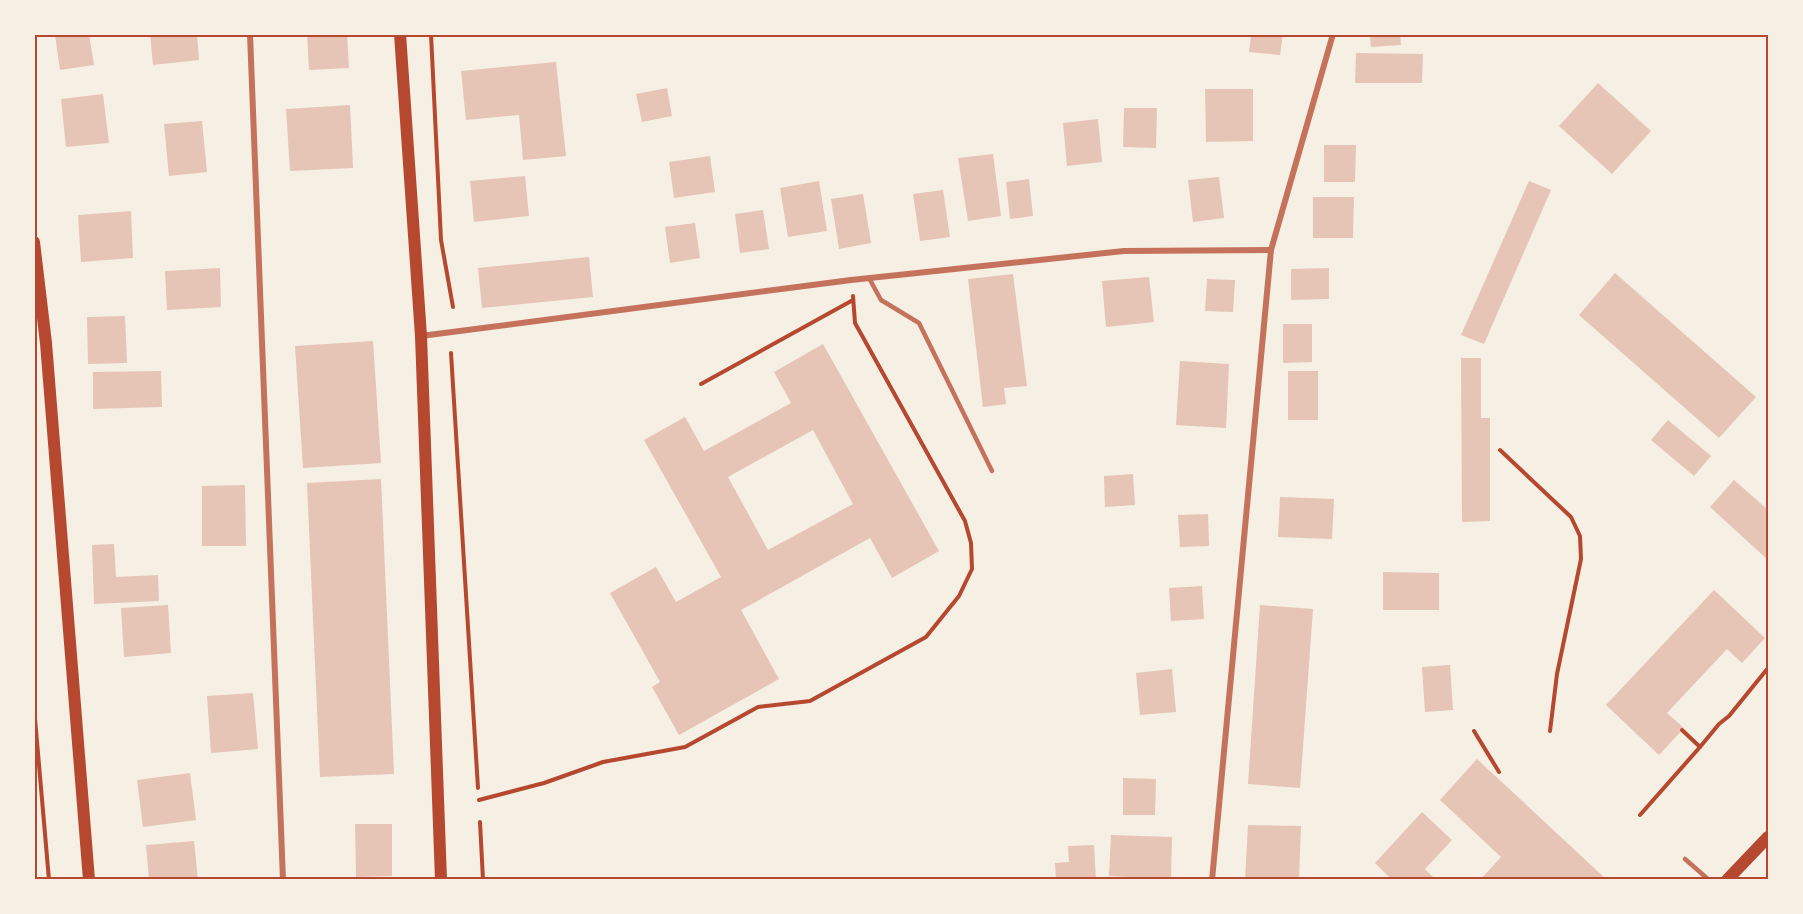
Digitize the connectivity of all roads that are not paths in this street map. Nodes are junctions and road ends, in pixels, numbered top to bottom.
1 (250, 34) edge
2 (400, 34) edge
3 (1333, 34) edge
4 (34, 242) edge
5 (1271, 250) junction
6 (869, 278) junction
7 (421, 336) junction
8 (40, 344) edge
9 (992, 471) dead end
10 (1768, 837) edge
11 (1685, 859) dead end
12 (89, 879) edge
13 (283, 879) edge
14 (441, 879) edge
15 (1212, 879) edge
16 (1709, 879) edge
17 (1727, 879) edge

1 - 13 street
2 - 7 main road
3 - 5 street
4 - 8 main road
5 - 6 street
5 - 15 street
6 - 7 street
6 - 9 lane
7 - 14 main road
8 - 12 main road
10 - 17 main road
11 - 16 lane

